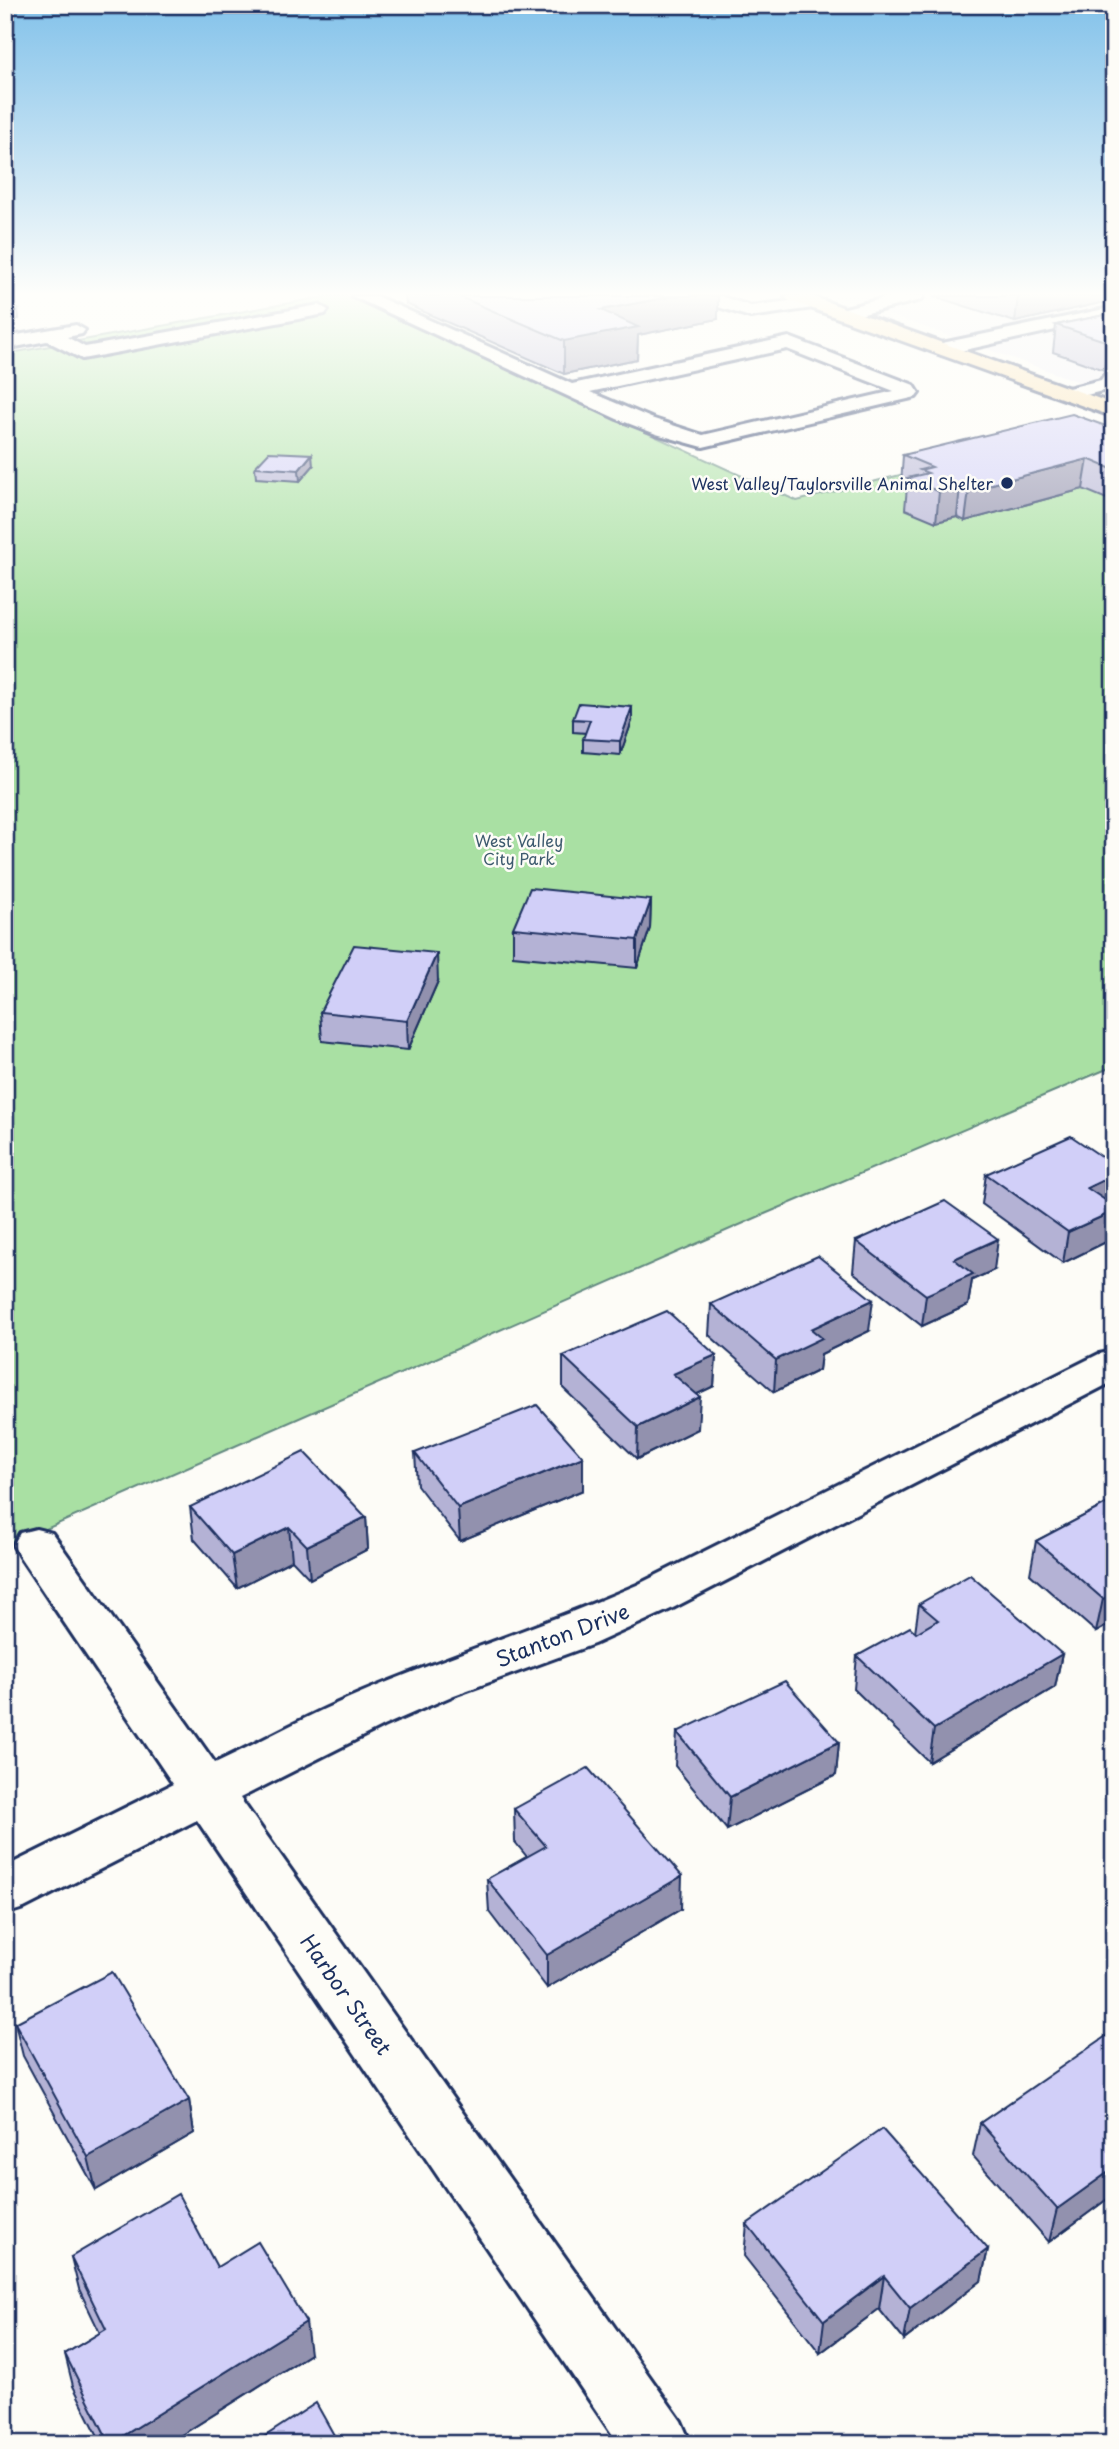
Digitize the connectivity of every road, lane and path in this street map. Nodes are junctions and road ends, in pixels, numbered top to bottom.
1 (617, 410) edge
2 (835, 410) edge
3 (1114, 1364) edge
4 (36, 1545) dead end
5 (206, 1791) junction
6 (5, 1892) edge
7 (658, 2444) edge

1 - 2 street
3 - 5 street, Stanton Drive
4 - 5 street, Harbor Street
5 - 6 street, Stanton Drive
5 - 7 street, Harbor Street

